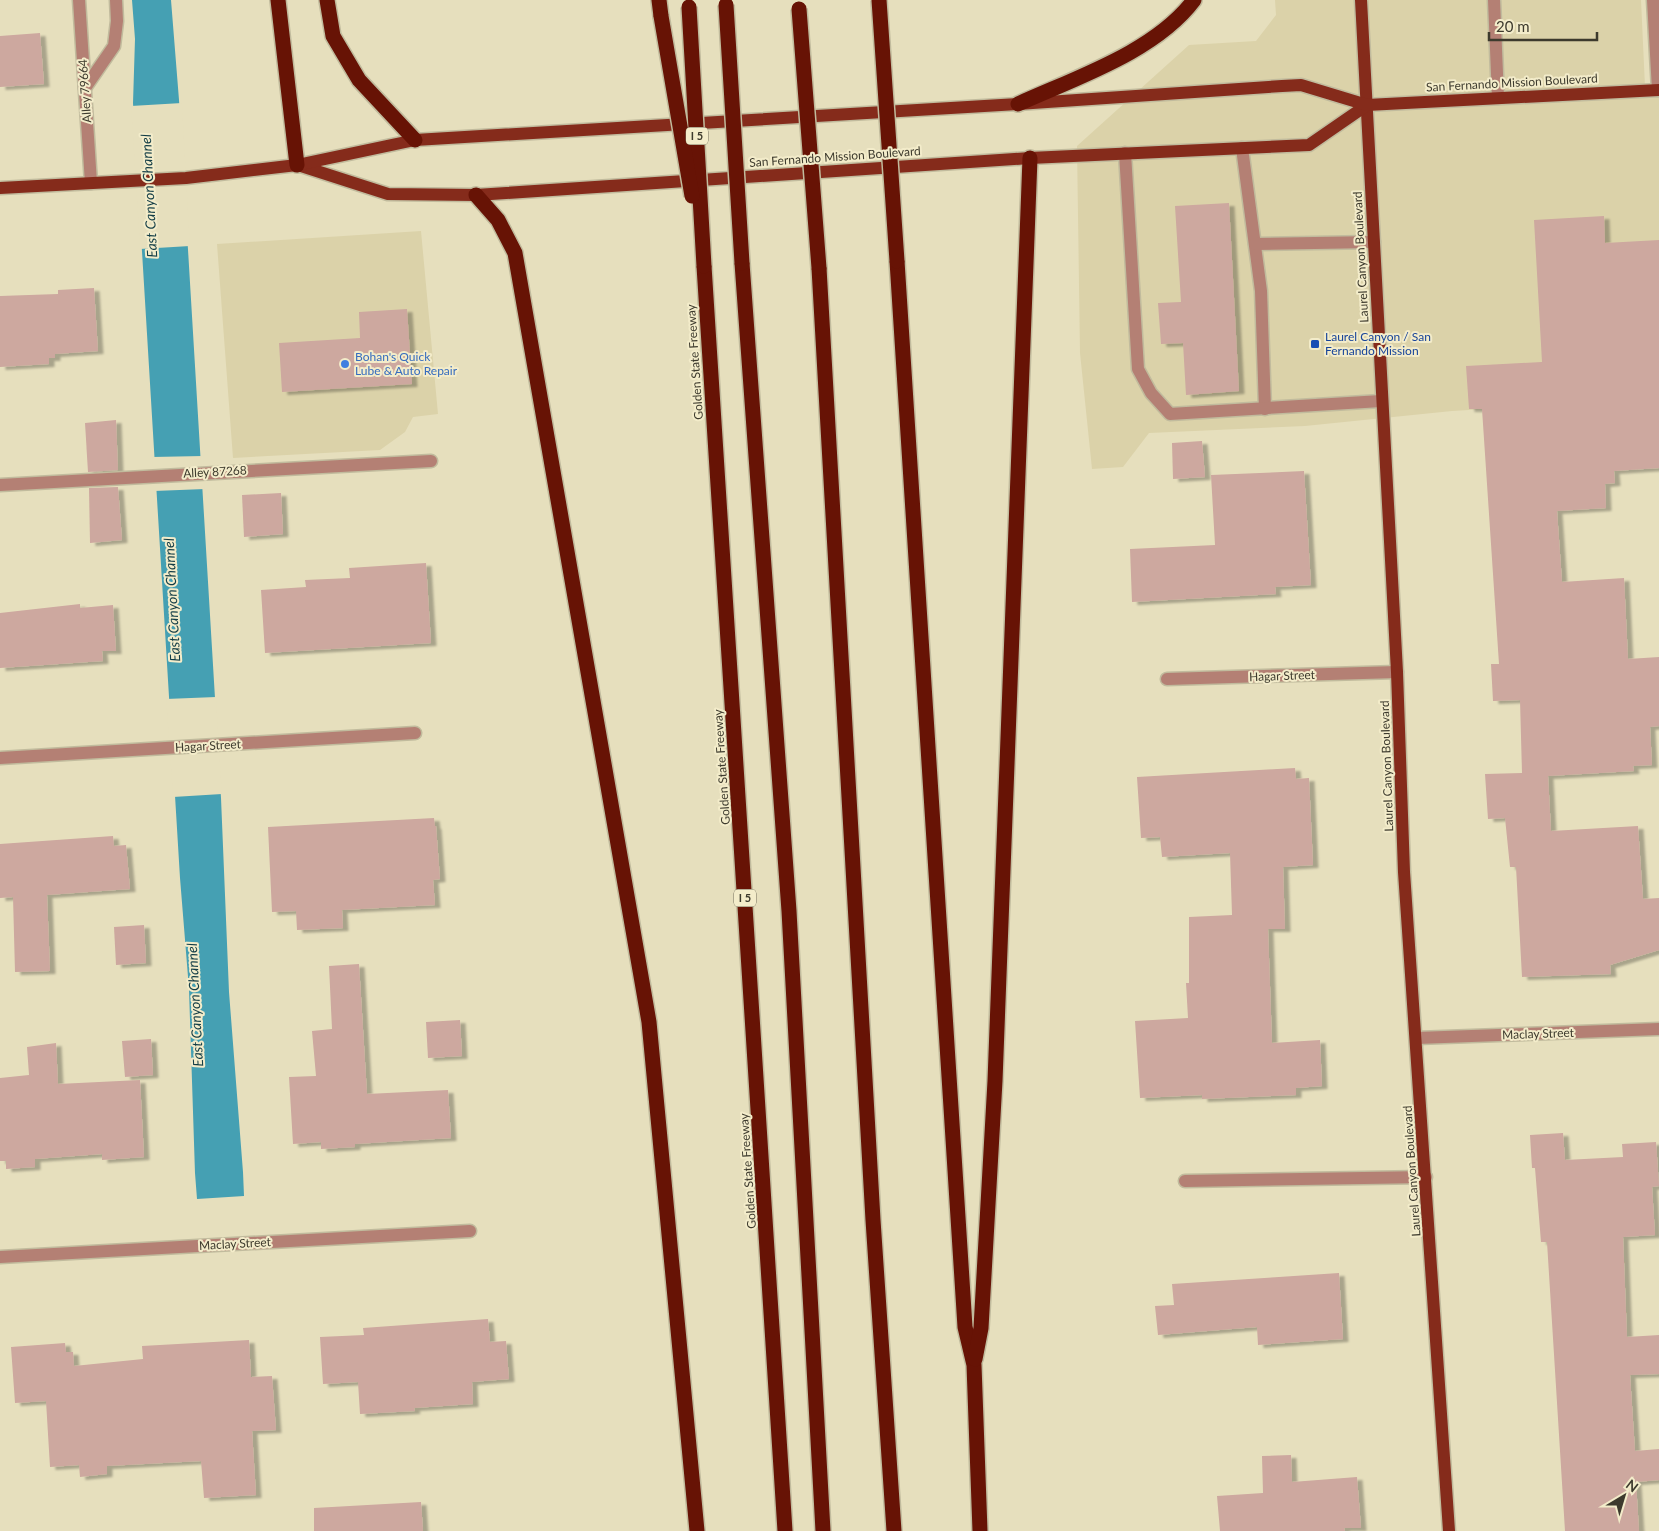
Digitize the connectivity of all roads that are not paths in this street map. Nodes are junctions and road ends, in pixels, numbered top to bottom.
1 (79, 0) edge
2 (116, 0) edge
3 (278, 0) edge
4 (327, 0) edge
5 (659, 0) edge
6 (879, 0) edge
7 (1194, 0) edge
8 (1361, 0) edge
9 (1494, 0) edge
10 (1653, 0) edge
11 (726, 2) edge
12 (689, 3) edge
13 (799, 5) edge
14 (85, 88) junction
15 (1658, 90) edge
16 (1498, 98) junction
17 (1018, 104) junction
18 (1367, 105) junction
19 (415, 140) junction
20 (1242, 148) junction
21 (1125, 154) junction
22 (1030, 158) junction
23 (297, 165) junction
24 (90, 183) junction
25 (0, 188) edge
26 (476, 195) junction
27 (1374, 242) junction
28 (1255, 244) junction
29 (704, 266) junction
30 (1381, 401) junction
31 (1265, 409) junction
32 (431, 462) dead end
33 (0, 485) edge
34 (1397, 672) junction
35 (1167, 679) dead end
36 (415, 733) dead end
37 (0, 758) edge
38 (1659, 1029) edge
39 (1417, 1038) junction
40 (1426, 1177) junction
41 (1185, 1181) dead end
42 (470, 1231) dead end
43 (0, 1257) edge
44 (974, 1366) junction
45 (892, 1510) junction
46 (697, 1531) edge
47 (785, 1531) edge
48 (823, 1531) edge
49 (886, 1531) edge
50 (894, 1531) edge
51 (980, 1531) edge
52 (1449, 1531) edge

1 - 14 street, Alley 79664
2 - 14 street
3 - 23 highway
4 - 19 highway
5 - 29 highway, bridge
6 - 44 highway, bridge
7 - 17 highway
8 - 18 main road, Laurel Canyon Boulevard
9 - 16 street
10 - 15 street
11 - 48 highway, bridge
12 - 29 highway, Golden State Freeway / I 5, bridge
13 - 45 highway, bridge
14 - 24 street, Alley 79664
15 - 16 main road, San Fernando Mission Boulevard
16 - 18 main road, San Fernando Mission Boulevard
17 - 18 main road, San Fernando Mission Boulevard
17 - 19 main road, San Fernando Mission Boulevard
18 - 20 main road, San Fernando Mission Boulevard
18 - 27 main road, Laurel Canyon Boulevard
19 - 23 main road, San Fernando Mission Boulevard
20 - 21 main road, San Fernando Mission Boulevard
20 - 28 street
21 - 22 main road, San Fernando Mission Boulevard
21 - 31 street
22 - 26 main road, San Fernando Mission Boulevard
22 - 44 highway
23 - 24 main road, San Fernando Mission Boulevard
23 - 26 main road, San Fernando Mission Boulevard
24 - 25 main road, San Fernando Mission Boulevard
26 - 46 highway
27 - 28 street
27 - 30 main road, Laurel Canyon Boulevard
28 - 31 street
29 - 47 highway, Golden State Freeway / I 5
30 - 31 street
30 - 34 main road, Laurel Canyon Boulevard
32 - 33 street, Alley 87268
34 - 35 street, Hagar Street
34 - 39 main road, Laurel Canyon Boulevard
36 - 37 street, Hagar Street
38 - 39 street, Maclay Street
39 - 40 main road, Laurel Canyon Boulevard
40 - 41 street
40 - 52 main road, Laurel Canyon Boulevard
42 - 43 street, Maclay Street
44 - 51 highway
45 - 49 highway
45 - 50 highway

